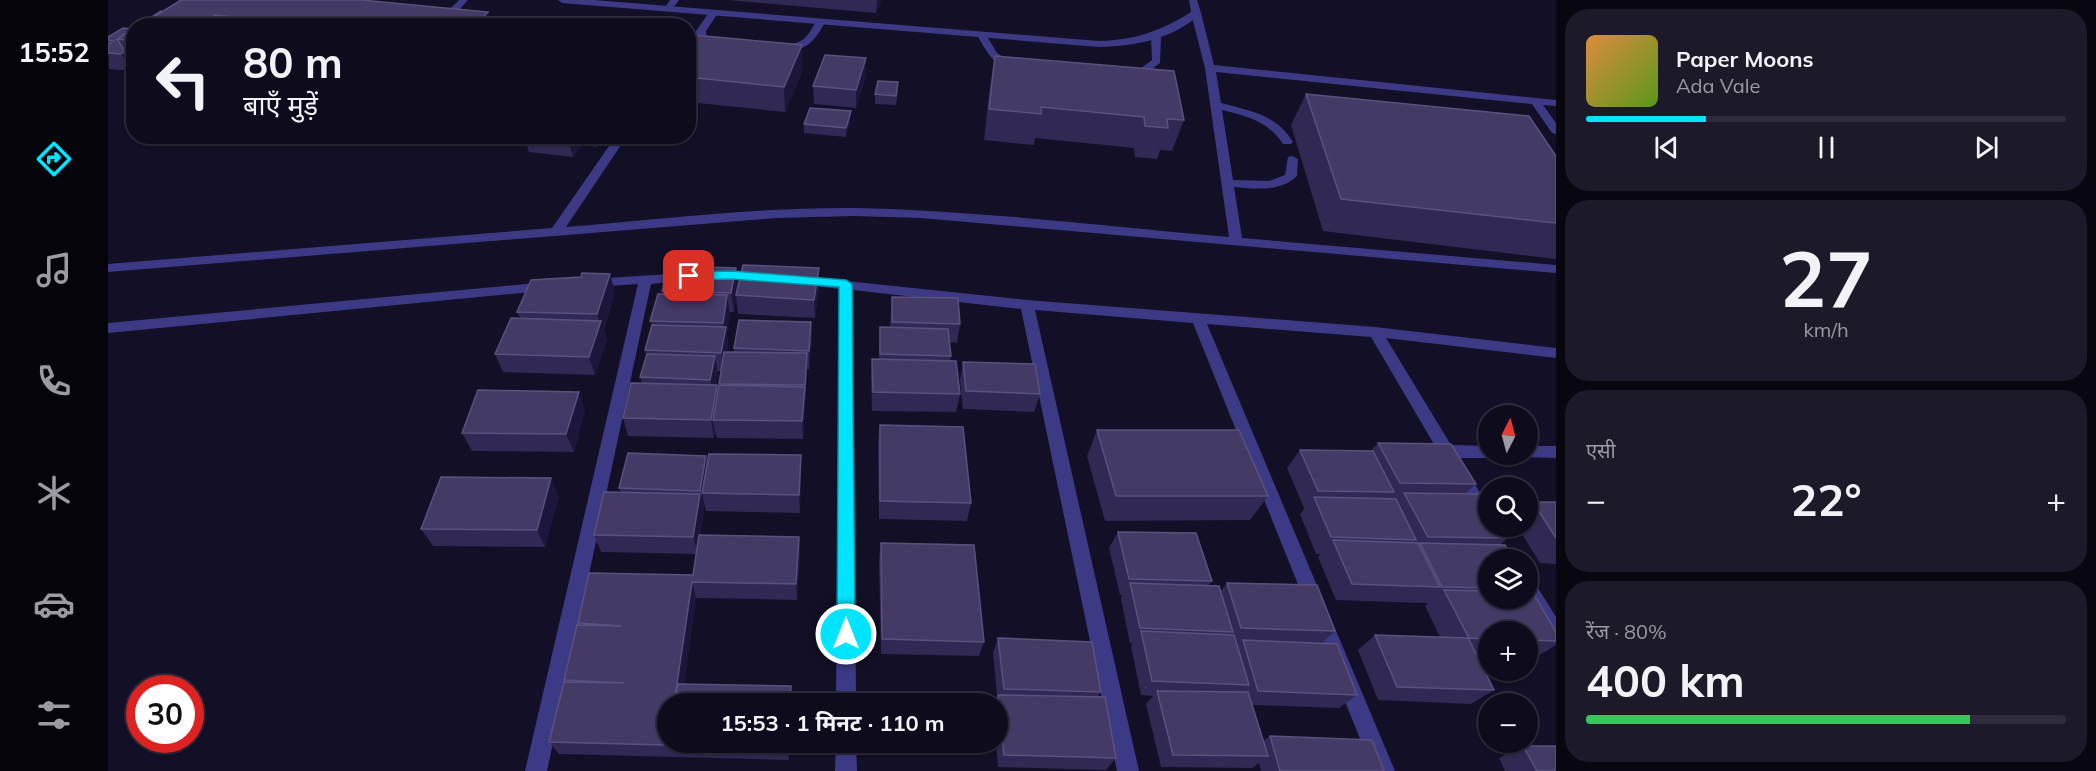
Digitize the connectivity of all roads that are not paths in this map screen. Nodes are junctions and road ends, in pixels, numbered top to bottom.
1 (465, 0) edge
2 (562, 0) edge
3 (675, 0) edge
4 (1193, 0) edge
5 (668, 9) junction
6 (713, 13) junction
7 (1196, 13) junction
8 (428, 18) edge
9 (820, 22) junction
10 (982, 35) junction
11 (1156, 37) junction
12 (729, 43) edge
13 (776, 48) edge
14 (1210, 68) junction
15 (1021, 71) edge
16 (1121, 78) edge
17 (1535, 101) junction
18 (1556, 103) edge
19 (1215, 105) junction
20 (1555, 129) edge
21 (1287, 142) dead end
22 (616, 144) edge
23 (1292, 159) dead end
24 (1227, 183) junction
25 (556, 232) junction
26 (1236, 241) junction
27 (108, 268) edge
28 (1556, 269) edge
29 (700, 276) edge
30 (646, 278) junction
31 (789, 279) edge
32 (846, 284) junction
33 (1027, 305) junction
34 (1198, 319) junction
35 (108, 328) edge
36 (1376, 332) junction
37 (1556, 353) edge
38 (1446, 451) junction
39 (1478, 452) edge
40 (1538, 452) edge
41 (1556, 452) edge
42 (1478, 504) edge
43 (1538, 604) edge
44 (1556, 634) edge
45 (846, 693) edge
46 (846, 753) edge
47 (536, 771) edge
48 (846, 771) edge
49 (1128, 771) edge
50 (1384, 771) edge

1 - 8 street
2 - 5 street
3 - 5 street
4 - 7 street
5 - 6 street
6 - 9 street
6 - 12 street
7 - 11 street
7 - 14 street
9 - 10 street
9 - 13 street
10 - 11 street
10 - 15 street
11 - 16 street
14 - 17 street
14 - 19 street
17 - 18 street
17 - 20 street
19 - 21 street
19 - 24 street
22 - 25 street
23 - 24 street
24 - 26 street
25 - 26 street
25 - 27 street
26 - 28 street
29 - 30 street
30 - 35 street
30 - 47 street
31 - 32 street
32 - 33 street
32 - 45 street
33 - 34 street
33 - 49 street
34 - 36 street
34 - 50 street
36 - 37 street
36 - 38 street
38 - 39 street
38 - 42 street
40 - 41 street
43 - 44 street
46 - 48 street

